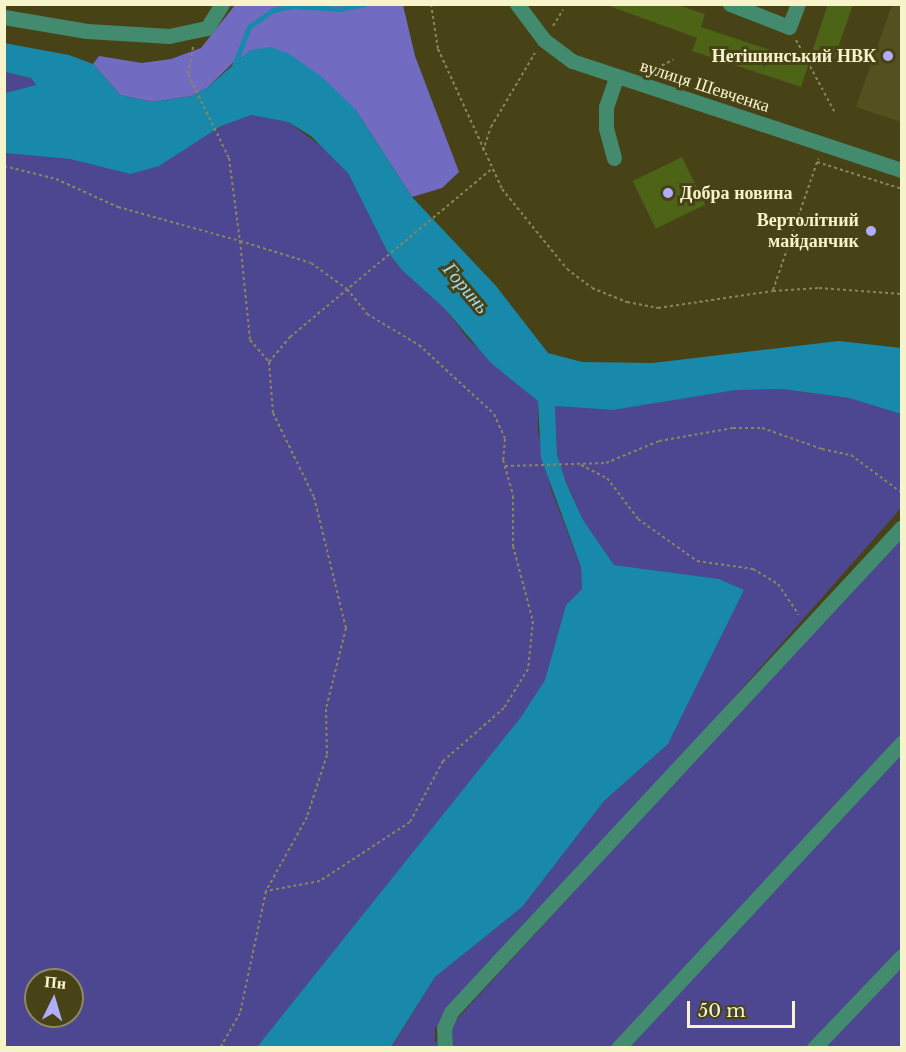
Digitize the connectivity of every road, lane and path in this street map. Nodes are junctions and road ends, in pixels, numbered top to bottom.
1 (222, 4) edge
2 (431, 4) edge
3 (518, 4) edge
4 (730, 4) edge
5 (798, 4) edge
6 (563, 10) dead end
7 (4, 17) edge
8 (789, 27) junction
9 (207, 28) junction
10 (544, 40) junction
11 (616, 78) junction
12 (834, 111) dead end
13 (483, 151) junction
14 (614, 158) dead end
15 (4, 166) edge
16 (493, 168) junction
17 (902, 170) edge
18 (902, 189) edge
19 (240, 241) junction
20 (347, 289) junction
21 (773, 291) junction
22 (902, 294) edge
23 (269, 362) junction
24 (579, 464) junction
25 (505, 466) junction
26 (902, 492) edge
27 (902, 527) edge
28 (800, 636) junction
29 (902, 742) edge
30 (266, 891) junction
31 (902, 956) edge
32 (220, 1047) edge
33 (445, 1047) edge
34 (618, 1047) edge
35 (814, 1047) edge

1 - 9 street
2 - 13 path
3 - 10 street, вулиця Шевченка
4 - 8 street
5 - 8 street
6 - 10 path
7 - 9 street
8 - 12 path
9 - 19 path
10 - 11 street, вулиця Шевченка
10 - 13 path
11 - 14 street
11 - 17 street, вулиця Шевченка
13 - 16 path
15 - 19 path
16 - 20 path
16 - 21 path
18 - 21 path
19 - 20 path
19 - 23 path
20 - 23 path
20 - 25 path
21 - 22 path
23 - 30 path
24 - 25 path
24 - 26 path
24 - 28 path
25 - 30 path
27 - 28 street
28 - 33 street
29 - 34 street
30 - 32 path
31 - 35 street

